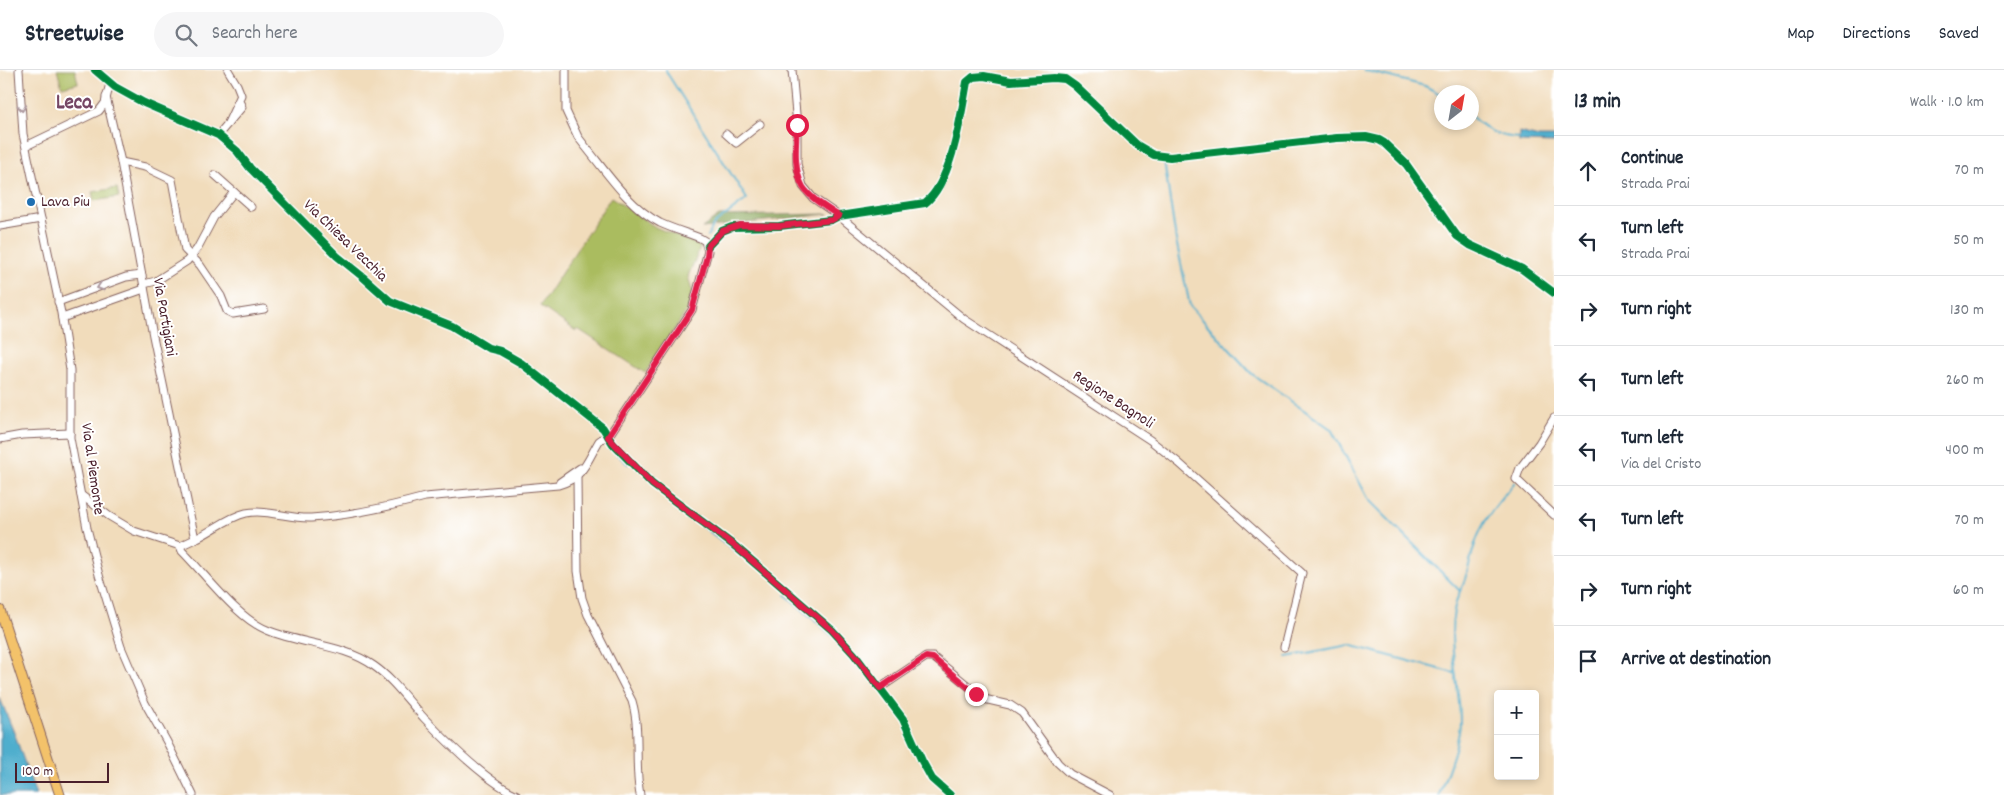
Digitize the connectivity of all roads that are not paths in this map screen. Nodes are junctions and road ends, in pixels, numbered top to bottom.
1 (19, 70) edge
2 (95, 70) edge
3 (228, 70) edge
4 (566, 70) edge
5 (792, 70) edge
6 (110, 83) junction
7 (106, 97) junction
8 (99, 111) junction
9 (111, 117) junction
10 (760, 124) dead end
11 (726, 134) dead end
12 (218, 135) junction
13 (26, 146) junction
14 (121, 162) junction
15 (215, 175) dead end
16 (234, 192) junction
17 (251, 207) dead end
18 (839, 216) junction
19 (41, 220) junction
20 (0, 226) edge
21 (708, 246) junction
22 (190, 257) junction
23 (142, 274) junction
24 (144, 286) junction
25 (1554, 293) edge
26 (58, 302) junction
27 (264, 309) dead end
28 (62, 318) junction
29 (1554, 418) edge
30 (70, 433) junction
31 (608, 437) junction
32 (0, 439) edge
33 (589, 458) junction
34 (577, 477) junction
35 (551, 486) junction
36 (81, 495) junction
37 (1554, 516) edge
38 (195, 539) junction
39 (180, 546) junction
40 (0, 610) edge
41 (1284, 647) dead end
42 (880, 688) junction
43 (60, 795) edge
44 (193, 795) edge
45 (517, 795) edge
46 (640, 795) edge
47 (950, 795) edge
48 (1110, 795) edge

1 -> 13 street, Via al Piemonte
2 - 6 street, Via Chiesa Vecchia
3 - 12 street
4 - 21 street
5 - 18 street
6 - 7 street, Via Partigiani
6 - 12 street, Via Chiesa Vecchia
7 - 8 street
7 - 9 street, Via Partigiani
8 - 9 street
8 - 13 street
9 - 14 street, Via Partigiani
10 - 11 street
12 - 31 street, Via Chiesa Vecchia
13 - 19 street, Via al Piemonte
14 - 22 street
14 - 23 street, Via Partigiani
15 - 16 street
16 - 17 street
16 - 22 street
18 - 21 street
18 - 25 street
18 - 41 street, Regione Bagnoli
19 - 20 street
19 - 26 street, Via al Piemonte
21 - 31 street
22 - 24 street
22 - 27 street
23 - 24 street, Via Partigiani
23 -> 26 street
24 - 28 street
24 - 38 street, Via Partigiani
26 - 28 street, Via al Piemonte
28 - 30 street, Via al Piemonte
29 - 37 street
30 - 32 street
30 - 36 street, Via al Piemonte
31 - 33 street
31 - 42 street, Via Chiesa Vecchia
33 - 34 street
33 - 35 street
34 - 35 street
34 - 46 street
35 - 38 street
36 - 39 street
36 - 44 street, Via al Piemonte
38 - 39 street
39 - 45 street
40 - 43 main road
42 - 47 street, Via Chiesa Vecchia
42 - 48 street

